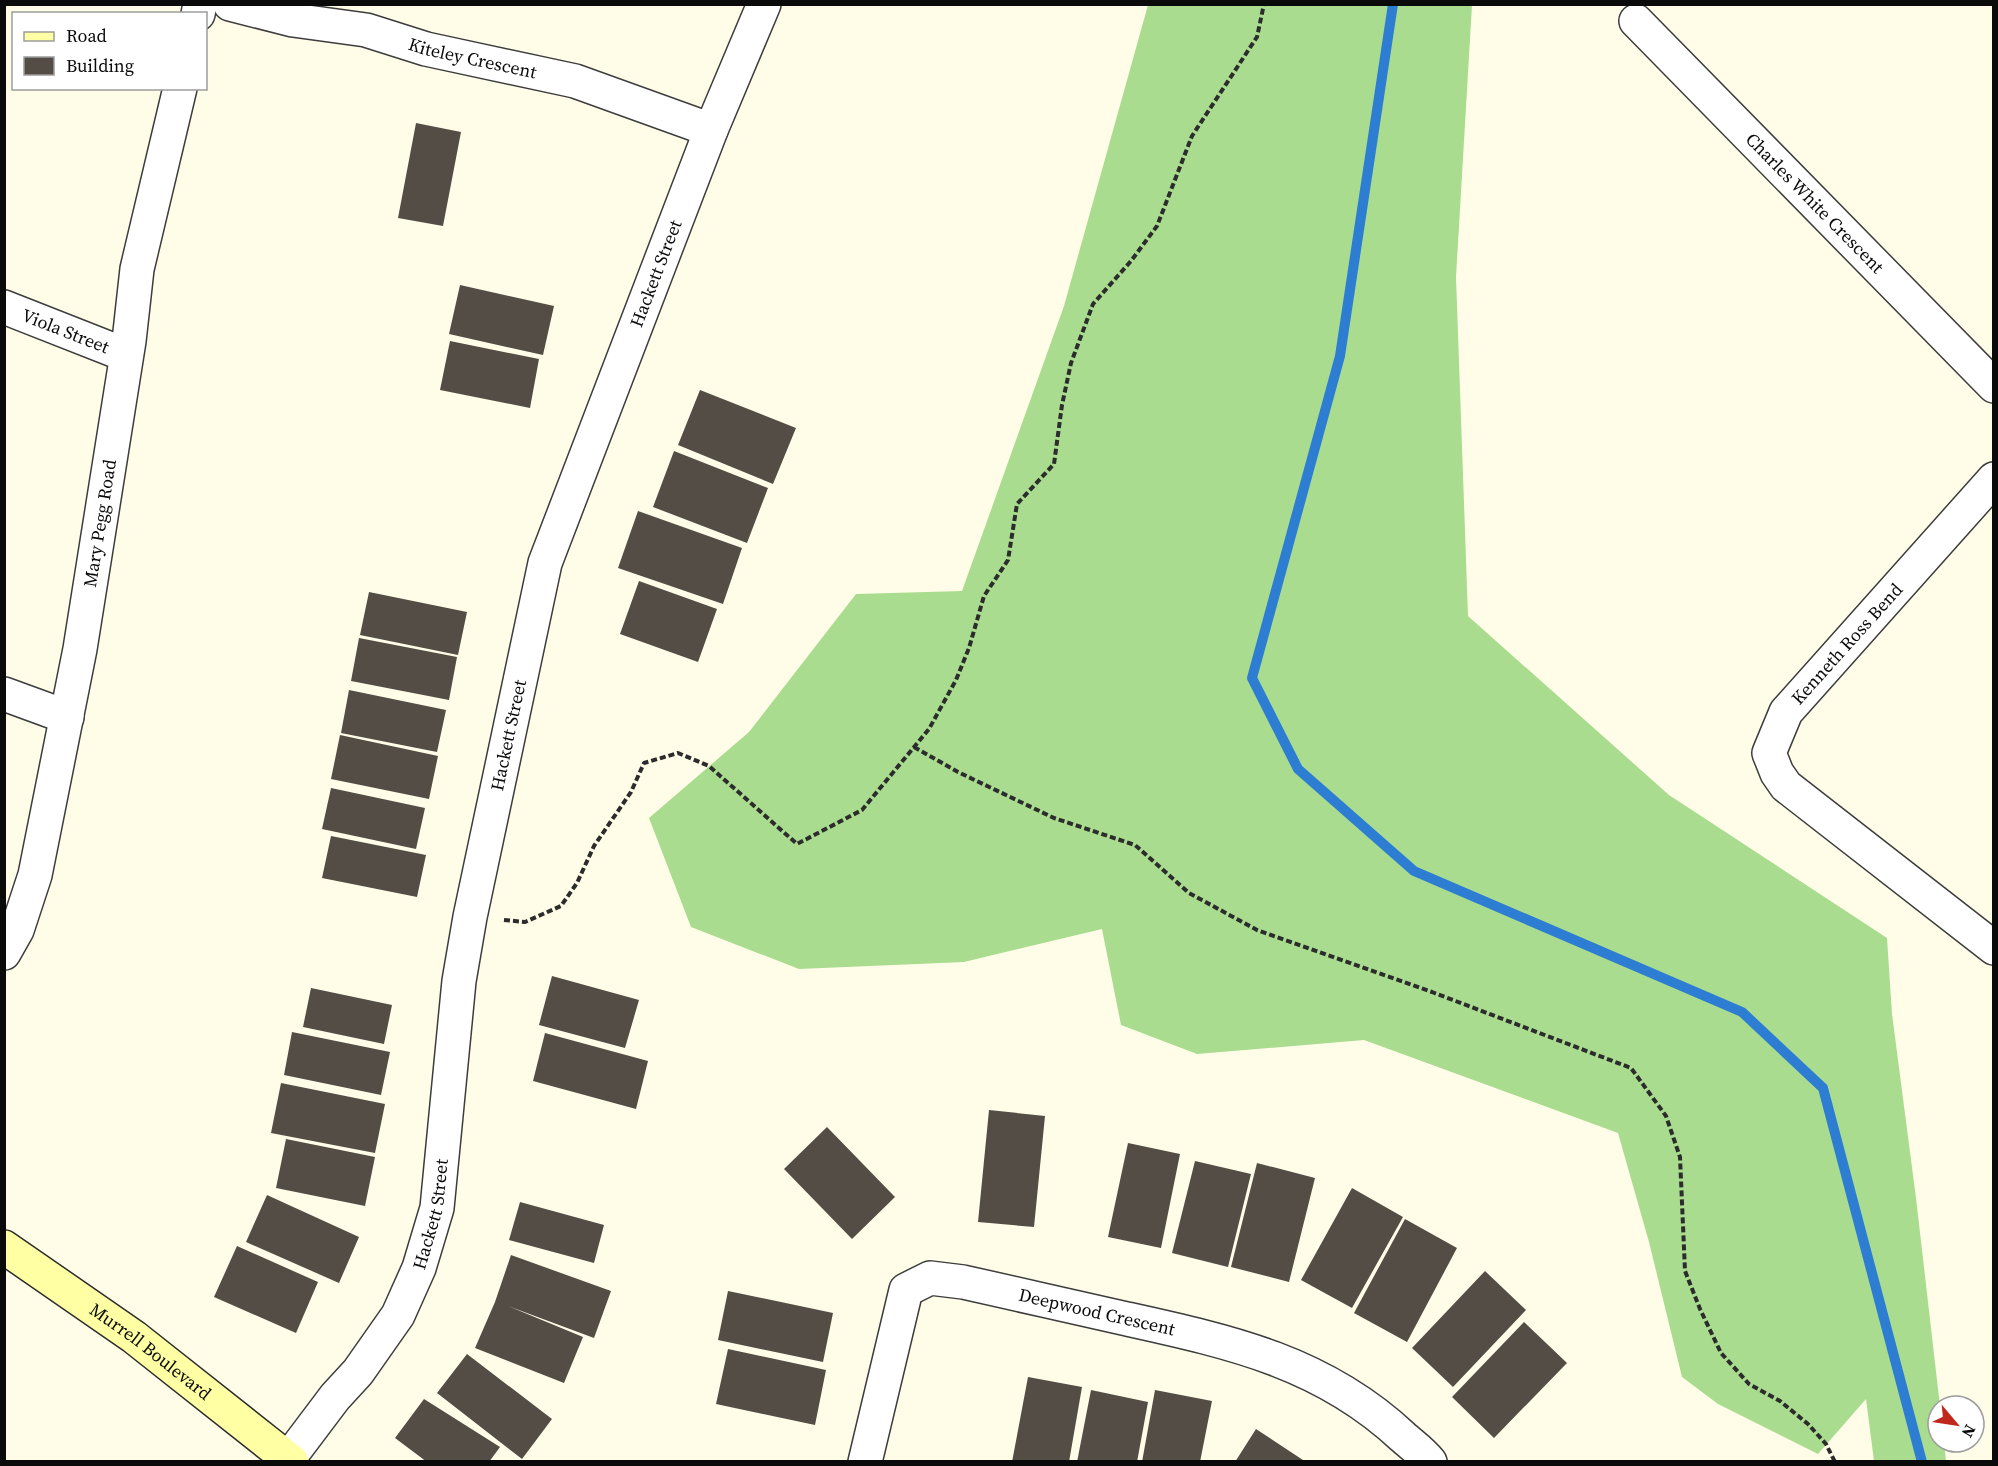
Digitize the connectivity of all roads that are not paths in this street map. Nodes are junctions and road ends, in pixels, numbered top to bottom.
1 (230, 4) edge
2 (764, 4) edge
3 (1636, 21) dead end
4 (180, 90) edge
5 (711, 130) junction
6 (4, 307) edge
7 (126, 355) junction
8 (1994, 386) edge
9 (1994, 479) edge
10 (4, 694) edge
11 (67, 717) junction
12 (1994, 948) edge
13 (4, 953) edge
14 (4, 1247) edge
15 (289, 1460) edge
16 (865, 1461) edge
17 (1430, 1461) edge

1 - 5 street, Kiteley Crescent
2 - 5 street, Hackett Street
3 - 8 street, Charles White Crescent
4 - 7 street, Mary Pegg Road
5 - 15 street, Hackett Street
6 - 7 street, Viola Street
7 - 11 street, Mary Pegg Road
9 - 12 street, Kenneth Ross Bend
10 - 11 street
11 - 13 street, Mary Pegg Road
14 - 15 street, Murrell Boulevard
16 - 17 street, Deepwood Crescent

